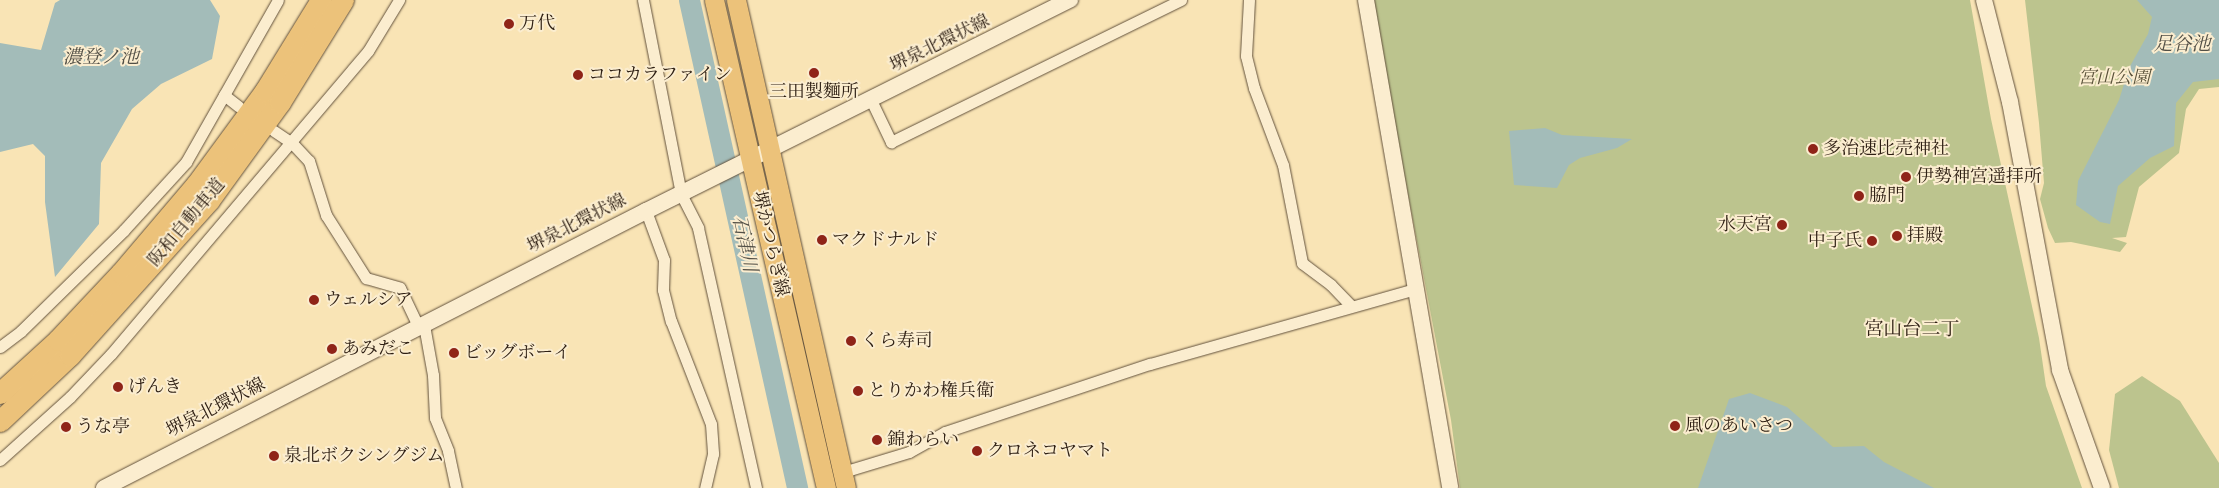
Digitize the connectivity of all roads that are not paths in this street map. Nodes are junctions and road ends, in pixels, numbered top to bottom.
1 (278, 0) edge
2 (321, 0) edge
3 (343, 0) edge
4 (399, 0) edge
5 (643, 0) edge
6 (714, 0) edge
7 (736, 0) edge
8 (1070, 0) edge
9 (1181, 0) edge
10 (1249, 0) edge
11 (1366, 0) edge
12 (1984, 0) edge
13 (224, 95) junction
14 (871, 100) junction
15 (238, 106) dead end
16 (274, 131) dead end
17 (292, 143) junction
18 (769, 150) junction
19 (751, 159) junction
20 (687, 191) junction
21 (646, 211) junction
22 (1415, 289) junction
23 (1351, 306) junction
24 (422, 326) junction
25 (0, 347) edge
26 (0, 393) edge
27 (0, 421) edge
28 (0, 460) edge
29 (845, 480) edge
30 (104, 488) edge
31 (456, 488) edge
32 (705, 488) edge
33 (756, 488) edge
34 (826, 488) edge
35 (1450, 488) edge
36 (2102, 488) edge

1 - 13 street
2 - 26 highway, 阪和自動車道
3 - 27 highway, 阪和自動車道
4 - 17 street
5 - 20 street
6 - 19 main road, 堺かつらぎ線
7 - 18 main road, 堺かつらぎ線
8 - 14 main road, 堺泉北環状線
9 - 14 street
10 - 23 street
11 - 22 main road
12 - 36 main road
13 - 15 street
13 - 25 street
14 - 18 main road, 堺泉北環状線
16 - 17 street
17 - 24 street
17 - 28 street
18 - 19 main road, 堺泉北環状線
18 - 29 main road, 堺かつらぎ線
19 - 20 main road, 堺泉北環状線
19 - 34 main road, 堺かつらぎ線
20 - 21 main road, 堺泉北環状線
20 - 33 street
21 - 24 main road, 堺泉北環状線
21 - 32 street
22 - 23 street
22 - 35 main road
23 - 29 street
24 - 30 main road, 堺泉北環状線
24 - 31 street

